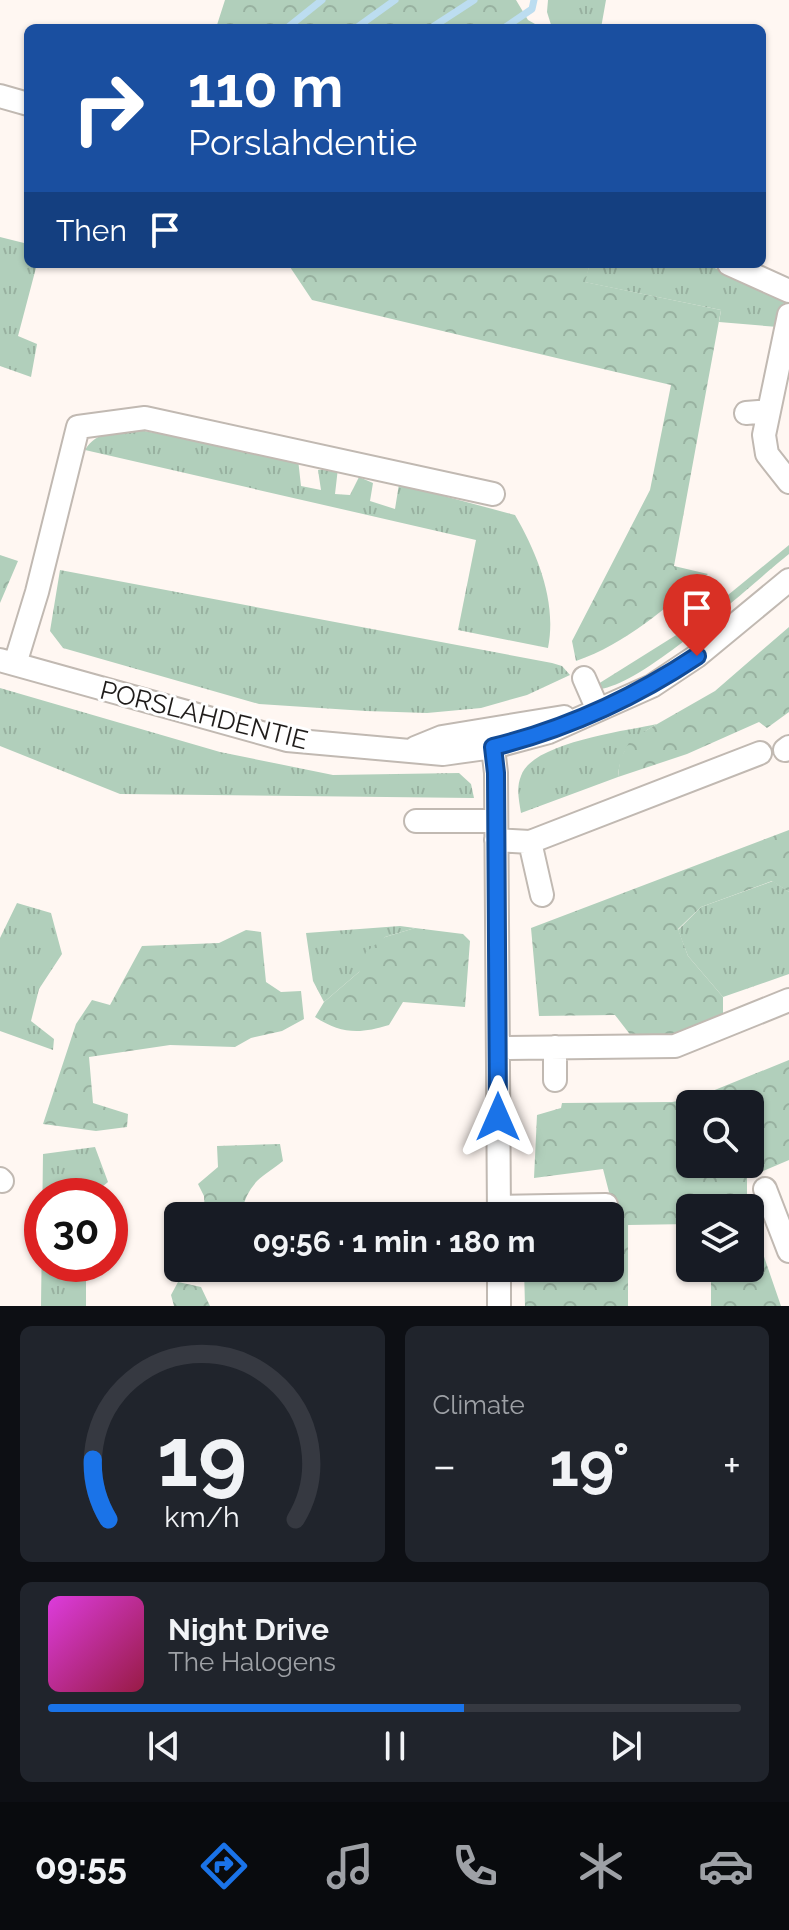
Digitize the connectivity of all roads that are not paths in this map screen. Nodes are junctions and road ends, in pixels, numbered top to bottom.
1 (0, 96) edge
2 (24, 103) edge
3 (738, 268) edge
4 (789, 291) edge
5 (789, 315) edge
6 (769, 411) junction
7 (746, 413) dead end
8 (789, 482) edge
9 (493, 494) dead end
10 (789, 580) edge
11 (7, 662) edge
12 (584, 678) dead end
13 (588, 714) junction
14 (492, 739) junction
15 (760, 753) dead end
16 (416, 821) dead end
17 (496, 830) junction
18 (530, 842) junction
19 (542, 895) dead end
20 (789, 1000) edge
21 (555, 1047) junction
22 (498, 1048) junction
23 (555, 1080) dead end
24 (765, 1189) dead end
25 (499, 1202) edge
26 (789, 1251) edge
27 (499, 1282) edge
28 (499, 1306) edge

1 - 2 street
3 - 4 street
5 - 6 street
6 - 7 street
6 - 8 street
9 - 11 street
10 - 13 street, PORSLAHDENTIE
11 - 14 street, PORSLAHDENTIE
12 - 13 street
13 - 14 street, PORSLAHDENTIE
14 - 17 street
15 - 18 street
16 - 17 street
17 - 18 street
17 - 22 street
18 - 19 street
20 - 21 street
21 - 22 street
21 - 23 street
22 - 25 street
24 - 26 street
27 - 28 street

